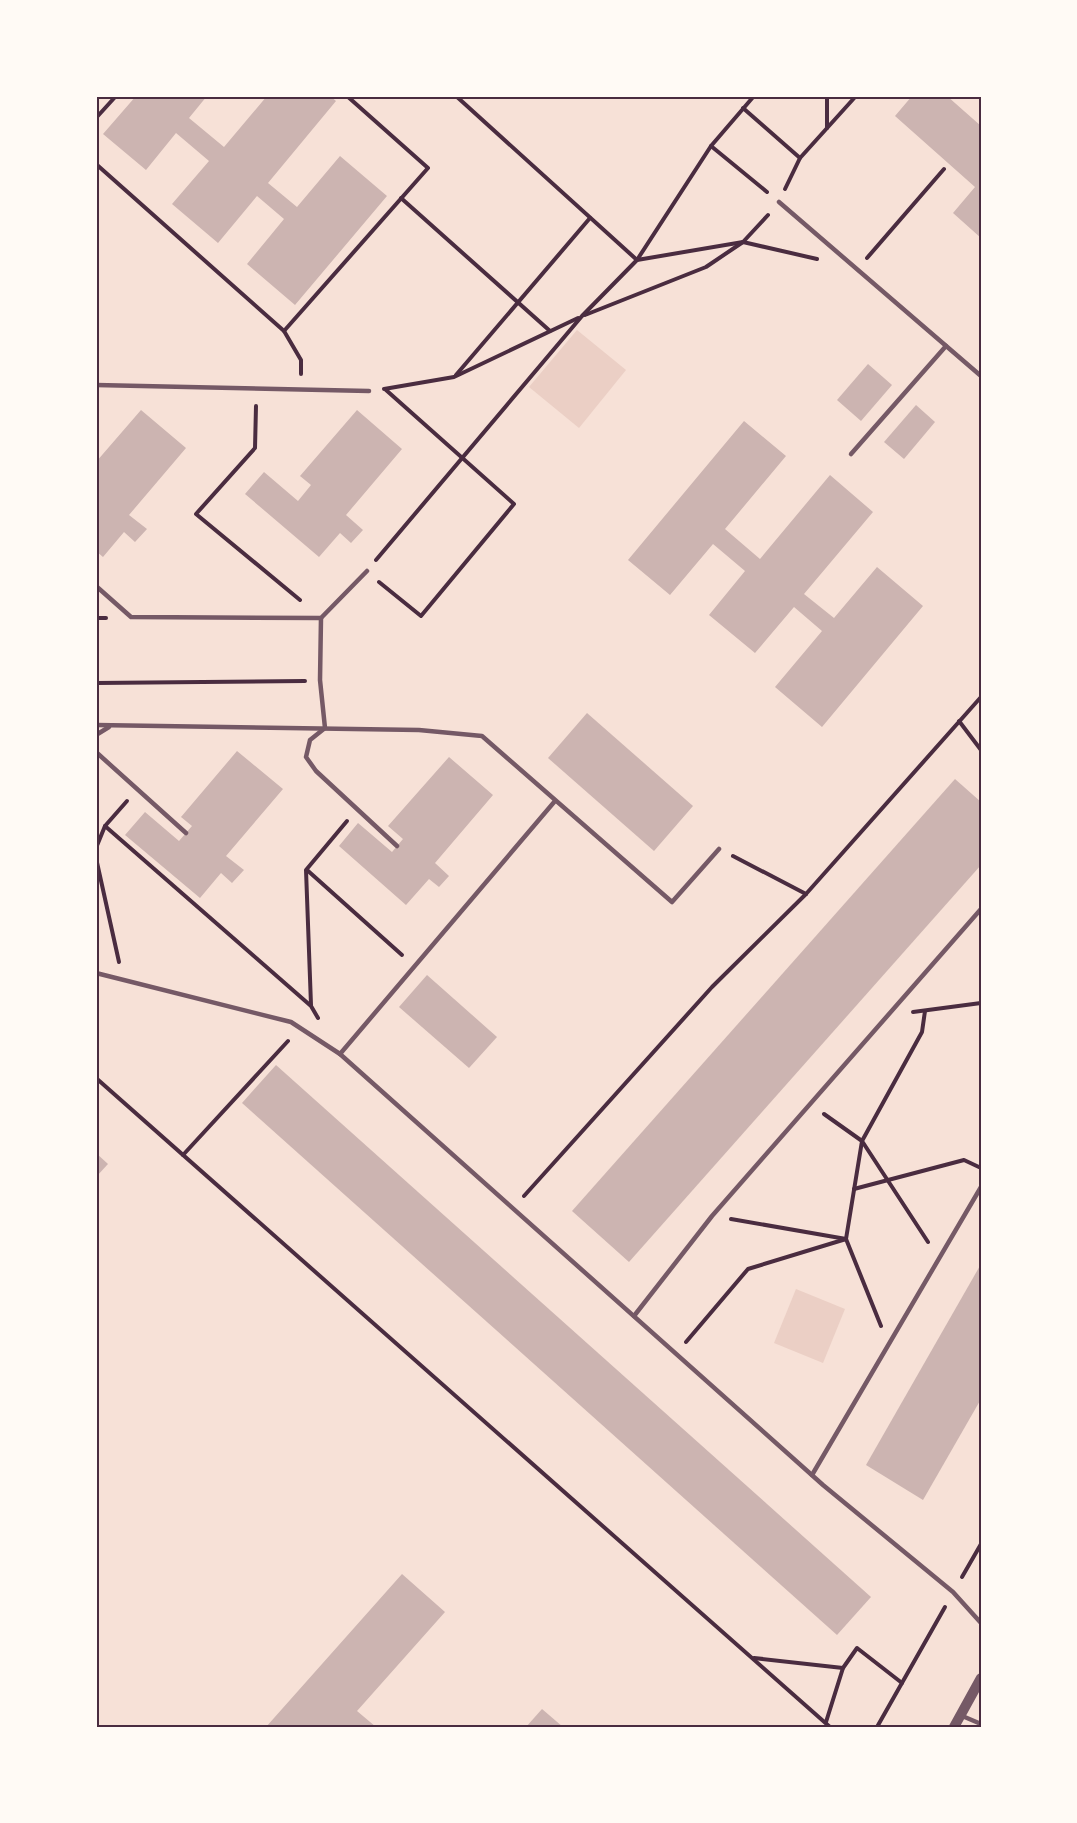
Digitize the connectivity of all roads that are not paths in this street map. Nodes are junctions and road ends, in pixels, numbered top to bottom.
1 (779, 202) road end
2 (946, 346) junction
3 (981, 376) edge
4 (96, 385) edge
5 (369, 391) road end
6 (851, 454) dead end
7 (367, 571) road end
8 (96, 586) edge
9 (321, 618) junction
10 (96, 726) edge
11 (111, 726) junction
12 (325, 728) junction
13 (96, 735) edge
14 (96, 752) edge
15 (555, 801) junction
16 (186, 833) dead end
17 (397, 846) dead end
18 (719, 849) road end
19 (981, 909) edge
20 (96, 973) edge
21 (340, 1054) junction
22 (981, 1187) edge
23 (634, 1316) junction
24 (812, 1474) junction
25 (981, 1623) edge
26 (981, 1678) edge
27 (960, 1715) junction
28 (981, 1724) edge
29 (954, 1727) edge

1 - 2 lane
2 - 3 lane
2 - 6 lane
4 - 5 lane
7 - 9 lane
8 - 9 lane
9 - 12 lane
10 - 11 lane
11 - 12 lane
11 - 13 lane
12 - 15 lane
12 - 17 lane
14 - 16 lane
15 - 18 lane
15 - 21 lane
19 - 23 lane
20 - 21 lane
21 - 23 lane
22 - 24 lane
23 - 24 lane
24 - 25 lane
26 - 27 street
27 - 28 lane
27 - 29 street

